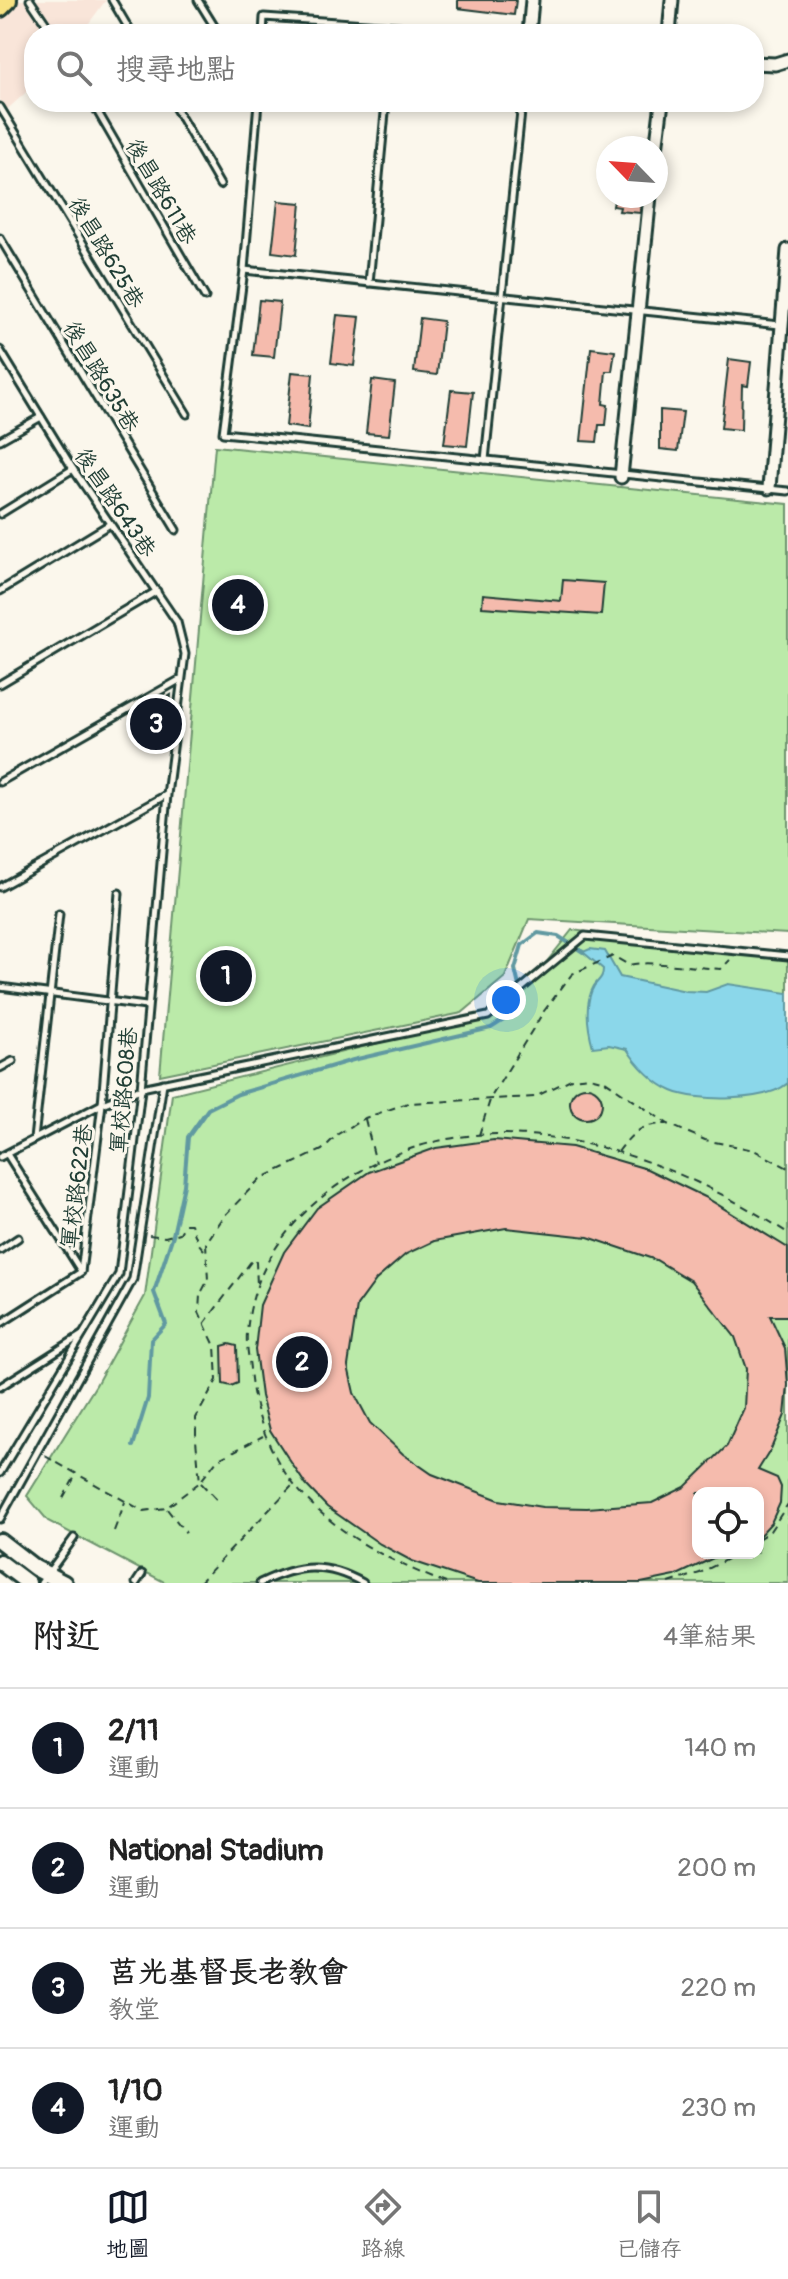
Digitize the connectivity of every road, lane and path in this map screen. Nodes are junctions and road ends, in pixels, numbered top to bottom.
1 (7, 0) edge
2 (30, 0) edge
3 (112, 0) edge
4 (198, 0) edge
5 (532, 0) edge
6 (672, 0) edge
7 (0, 7) edge
8 (46, 24) edge
9 (126, 24) edge
10 (213, 24) edge
11 (264, 24) edge
12 (364, 24) edge
13 (530, 24) edge
14 (670, 24) edge
15 (788, 60) edge
16 (764, 63) edge
17 (0, 107) edge
18 (98, 112) edge
19 (178, 112) edge
20 (257, 112) edge
21 (385, 112) edge
22 (521, 112) edge
23 (661, 112) edge
24 (658, 136) edge
25 (220, 185) dead end
26 (649, 208) edge
27 (0, 238) edge
28 (788, 250) edge
29 (244, 270) junction
30 (369, 283) junction
31 (502, 296) junction
32 (205, 297) dead end
33 (637, 310) junction
34 (780, 325) junction
35 (1, 355) edge
36 (187, 414) dead end
37 (41, 417) junction
38 (0, 440) edge
39 (485, 460) junction
40 (73, 469) junction
41 (621, 477) junction
42 (769, 488) junction
43 (788, 491) edge
44 (0, 514) edge
45 (110, 524) junction
46 (176, 530) dead end
47 (0, 591) edge
48 (157, 591) junction
49 (182, 678) junction
50 (0, 684) edge
51 (0, 782) edge
52 (167, 795) junction
53 (0, 887) edge
54 (119, 893) dead end
55 (59, 914) dead end
56 (735, 952) junction
57 (788, 956) edge
58 (0, 987) edge
59 (53, 994) junction
60 (111, 1001) junction
61 (146, 1006) junction
62 (13, 1061) dead end
63 (0, 1068) edge
64 (163, 1083) junction
65 (141, 1089) junction
66 (491, 1097) junction
67 (102, 1104) junction
68 (365, 1118) junction
69 (668, 1124) junction
70 (479, 1135) junction
71 (34, 1140) junction
72 (617, 1153) junction
73 (7, 1154) junction
74 (0, 1157) edge
75 (376, 1163) junction
76 (788, 1168) edge
77 (140, 1233) junction
78 (788, 1233) edge
79 (18, 1238) dead end
80 (0, 1250) edge
81 (206, 1251) junction
82 (81, 1272) junction
83 (258, 1288) junction
84 (0, 1324) edge
85 (203, 1324) junction
86 (83, 1334) junction
87 (0, 1387) edge
88 (264, 1435) junction
89 (37, 1451) junction
90 (0, 1473) edge
91 (76, 1473) junction
92 (200, 1482) junction
93 (293, 1485) junction
94 (63, 1498) dead end
95 (216, 1499) dead end
96 (126, 1501) junction
97 (788, 1504) edge
98 (166, 1508) junction
99 (0, 1519) edge
100 (114, 1531) dead end
101 (186, 1533) dead end
102 (764, 1535) edge
103 (74, 1538) dead end
104 (0, 1541) edge
105 (727, 1559) edge
106 (0, 1562) edge
107 (142, 1574) dead end
108 (43, 1579) edge
109 (28, 1583) edge
110 (64, 1583) edge
111 (136, 1583) edge
112 (199, 1583) edge
113 (260, 1583) edge
114 (363, 1583) edge
115 (446, 1583) edge
116 (669, 1583) edge

1 - 7 main road
2 - 8 lane
3 - 9 lane
4 - 10 lane
5 - 13 street
6 - 14 street
11 - 12 lane
15 - 16 street
17 - 36 lane, 後昌路625巷
18 - 32 lane, 後昌路611巷
19 - 25 lane
20 - 29 lane
21 - 30 lane
22 - 31 lane
23 - 24 street
26 - 33 street
27 - 46 lane, 後昌路635巷
28 - 34 street
29 - 30 lane
29 - 39 lane
30 - 31 lane
31 - 33 lane
31 - 39 lane
33 - 34 lane
33 - 41 street
34 - 42 street
35 - 37 lane, 後昌路643巷
37 - 38 lane
37 - 40 lane, 後昌路643巷
39 - 41 lane
40 - 44 lane
40 - 45 lane, 後昌路643巷
41 - 42 lane
42 - 43 lane
45 - 47 lane
45 - 48 lane, 後昌路643巷
48 - 49 lane, 後昌路643巷
48 - 50 lane
49 - 51 lane
49 - 52 lane, 軍校路608巷
52 - 53 lane
52 - 61 lane, 軍校路608巷
54 - 60 lane, 軍校路622巷
55 - 59 lane
56 - 57 lane
56 - 64 lane
56 - 66 path
58 - 59 lane
59 - 60 lane
59 - 71 lane
60 - 61 lane
60 - 67 lane, 軍校路622巷
61 - 65 lane, 軍校路608巷
62 - 63 lane
64 - 65 lane
64 - 77 lane
65 - 67 lane
65 - 86 lane, 軍校路608巷
66 - 68 path
66 - 69 path
66 - 70 path
67 - 71 lane
67 - 82 lane, 軍校路622巷
68 - 75 path
68 - 81 path
69 - 72 path
69 - 76 path
70 - 72 path
70 - 75 path
71 - 73 lane
72 - 78 path
73 - 74 lane
73 - 82 lane
75 - 83 path
77 - 81 path
77 - 89 lane
79 - 80 lane
81 - 85 path
82 - 84 lane, 軍校路622巷
83 - 85 path
83 - 88 path
85 - 92 path
86 - 87 lane
86 - 90 lane, 軍校路608巷
88 - 92 path
88 - 93 path
89 - 91 path
89 - 99 lane
91 - 94 path
91 - 96 path
92 - 95 path
92 - 98 path
93 - 112 path
93 - 115 path
96 - 98 path
96 - 100 path
97 - 102 path
98 - 101 path
103 - 108 lane
104 - 108 street
105 - 116 path
106 - 109 street
107 - 111 lane
108 - 110 street
113 - 114 lane

